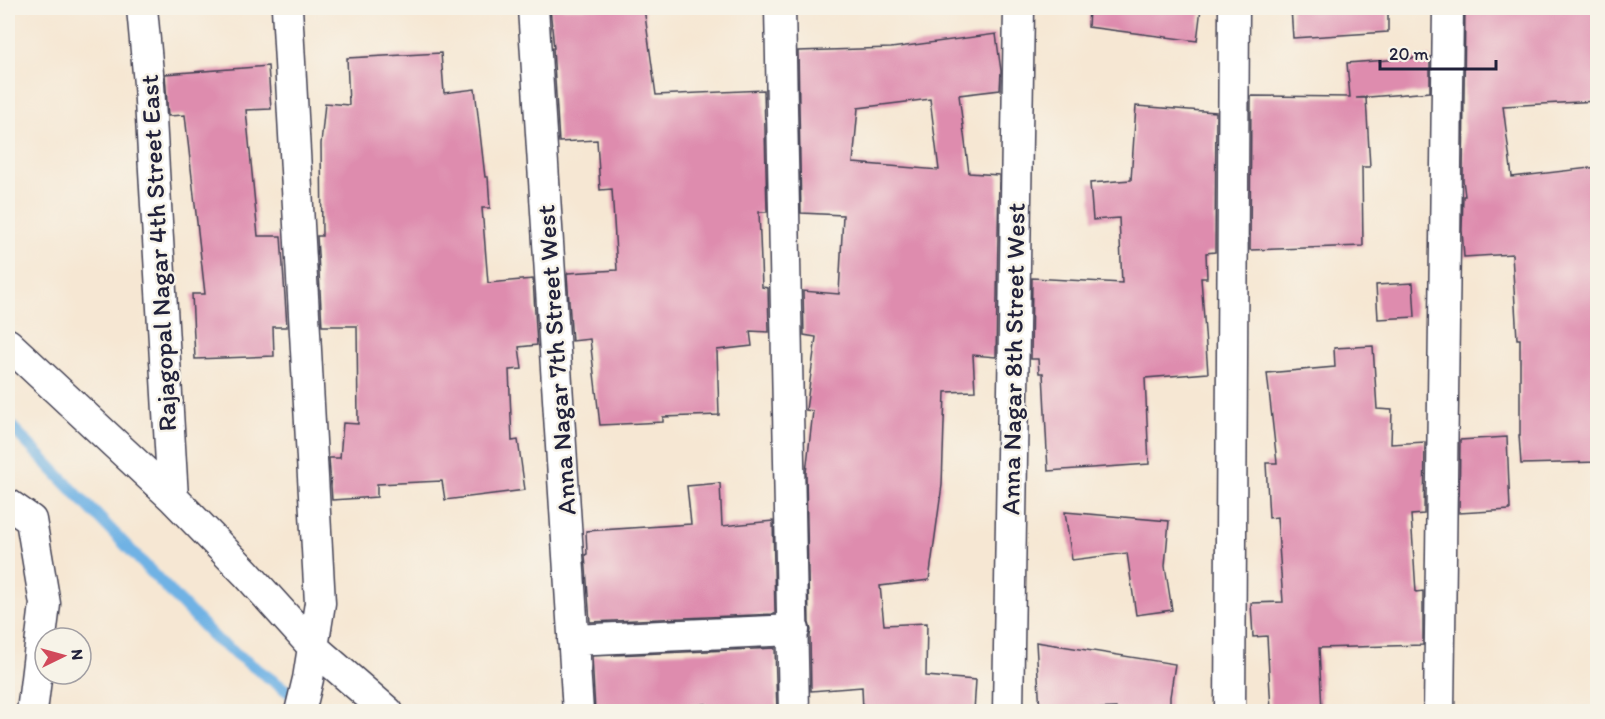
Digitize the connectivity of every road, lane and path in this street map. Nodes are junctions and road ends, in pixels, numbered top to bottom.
1 (142, 8) edge
2 (287, 8) edge
3 (533, 8) edge
4 (780, 8) edge
5 (1019, 8) edge
6 (1234, 8) edge
7 (1448, 8) edge
8 (8, 344) edge
9 (173, 498) junction
10 (19, 512) edge
11 (794, 630) junction
12 (573, 640) junction
13 (313, 647) junction
14 (32, 711) edge
15 (300, 711) edge
16 (388, 711) edge
17 (578, 711) edge
18 (794, 711) edge
19 (1008, 711) edge
20 (1230, 711) edge
21 (1439, 711) edge

1 - 9 street, Rajagopal Nagar 4th Street East
2 - 13 street
3 - 12 street, Anna Nagar 7th Street West
4 - 11 street
5 - 19 street, Anna Nagar 8th Street West
6 - 20 street
7 - 21 street
8 - 9 street
9 - 13 street
10 - 14 street
11 - 12 street
11 - 18 street
12 - 17 street, Anna Nagar 7th Street West
13 - 15 street
13 - 16 street

